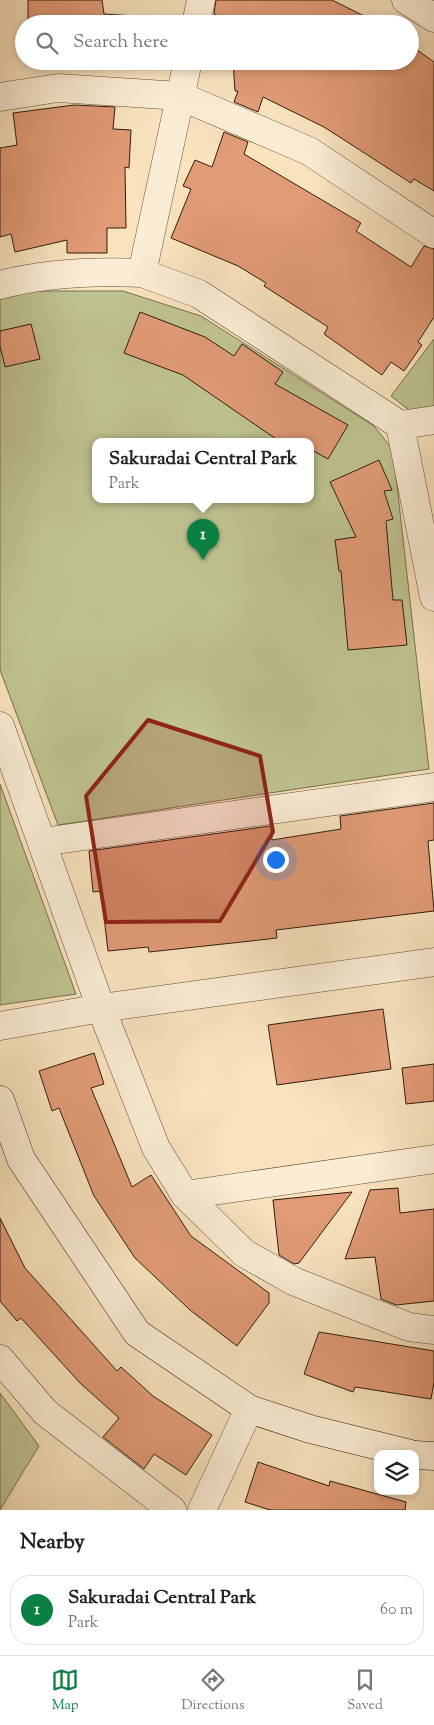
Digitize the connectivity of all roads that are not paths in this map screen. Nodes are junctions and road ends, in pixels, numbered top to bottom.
1 (200, 0) edge
2 (406, 0) edge
3 (198, 15) edge
4 (434, 18) edge
5 (186, 70) edge
6 (180, 96) junction
7 (0, 97) edge
8 (434, 234) edge
9 (142, 273) junction
10 (0, 285) edge
11 (434, 420) edge
12 (400, 425) junction
13 (434, 596) edge
14 (0, 726) edge
15 (434, 787) edge
16 (42, 842) junction
17 (434, 962) edge
18 (100, 1008) junction
19 (0, 1026) edge
20 (0, 1100) edge
21 (434, 1159) edge
22 (185, 1195) junction
23 (434, 1330) edge
24 (0, 1360) edge
25 (249, 1409) junction
26 (394, 1450) edge
27 (419, 1455) edge
28 (434, 1456) edge
29 (172, 1510) edge
30 (202, 1510) edge

1 - 3 street
2 - 4 street
5 - 6 street
6 - 7 street
6 - 8 street
6 - 9 street
9 - 10 street
9 - 12 street
11 - 12 street
12 - 13 street
14 - 16 street
15 - 16 street
16 - 18 street
17 - 18 street
18 - 19 street
18 - 22 street
20 - 25 street
21 - 22 street
22 - 23 street
24 - 29 street
25 - 26 street
25 - 30 street
27 - 28 street

